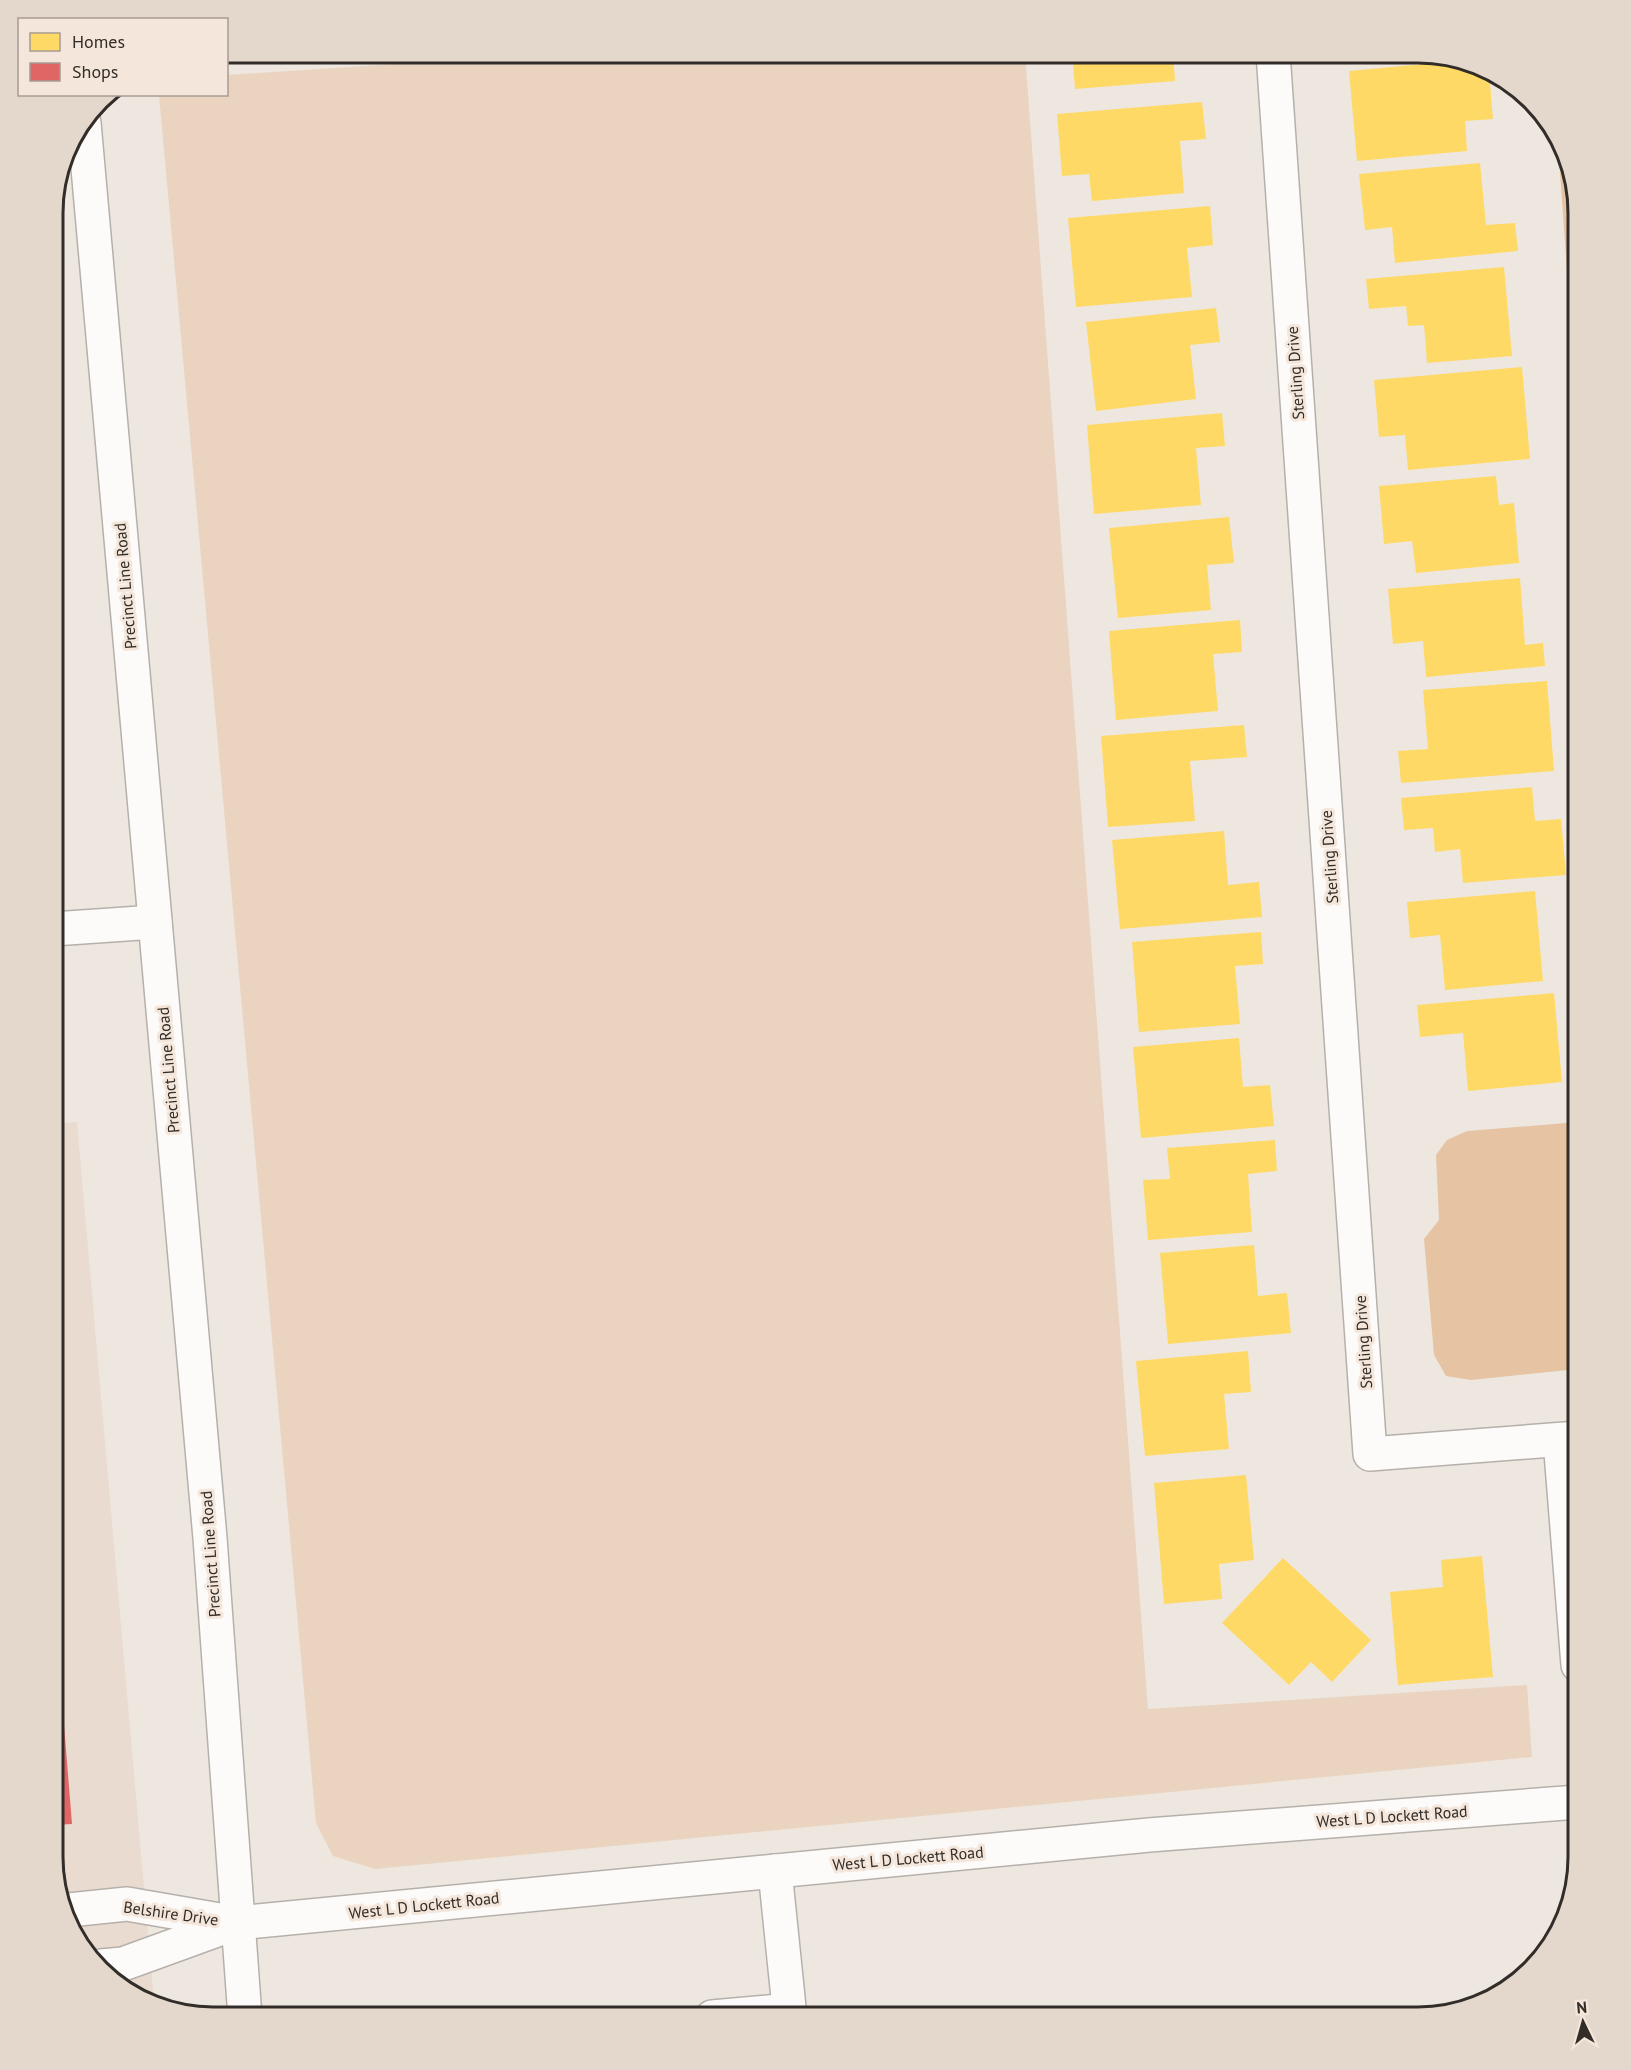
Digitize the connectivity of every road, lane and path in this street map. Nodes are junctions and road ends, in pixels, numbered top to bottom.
1 (1274, 63) edge
2 (85, 135) edge
3 (154, 922) junction
4 (63, 928) edge
5 (1568, 1439) edge
6 (1568, 1803) edge
7 (775, 1871) junction
8 (73, 1911) edge
9 (237, 1923) junction
10 (109, 1965) edge
11 (244, 2007) edge
12 (788, 2007) edge

1 - 5 main road, Sterling Drive
2 - 3 main road, Precinct Line Road
3 - 4 main road
3 - 9 main road, Precinct Line Road
6 - 7 main road, West L D Lockett Road
7 - 9 main road, West L D Lockett Road
7 - 12 main road
8 - 9 main road, Belshire Drive
9 - 10 main road, Belshire Drive
9 - 11 main road, Precinct Line Road

